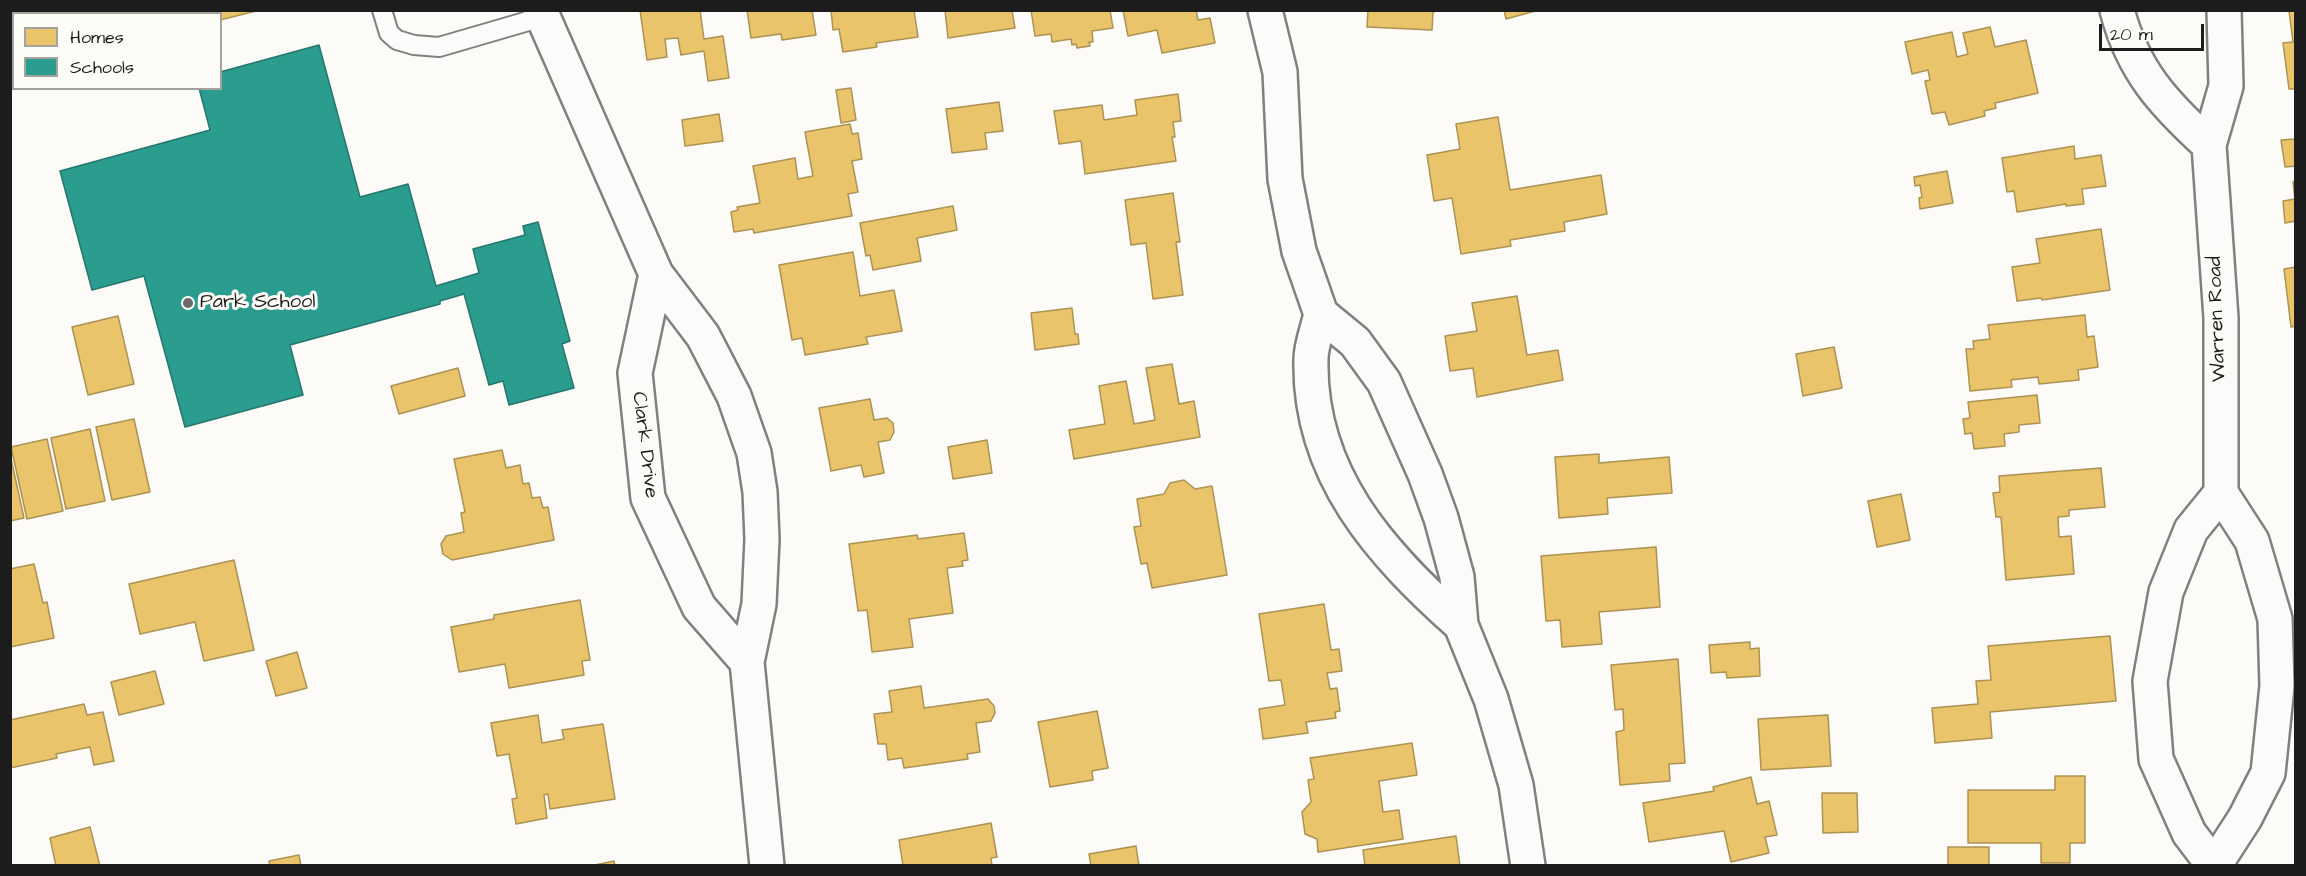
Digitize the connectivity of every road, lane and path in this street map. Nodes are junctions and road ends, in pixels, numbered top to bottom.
1 (382, 10) edge
2 (1265, 10) edge
3 (1289, 10) edge
4 (2117, 10) edge
5 (2223, 10) edge
6 (541, 14) edge
7 (1280, 72) junction
8 (2209, 145) junction
9 (656, 273) junction
10 (1321, 314) junction
11 (2221, 493) junction
12 (1461, 625) junction
13 (747, 663) junction
14 (767, 866) edge
15 (1528, 866) edge
16 (2214, 866) edge

1 - 6 lane
2 - 7 street
3 - 7 street
4 - 8 street
5 - 8 street, Warren Road
6 - 9 street
7 - 10 street
8 - 11 street, Warren Road
9 - 13 street
9 - 13 street, Clark Drive
10 - 12 street
10 - 12 street
11 - 16 street
11 - 16 street
12 - 15 street
13 - 14 street

